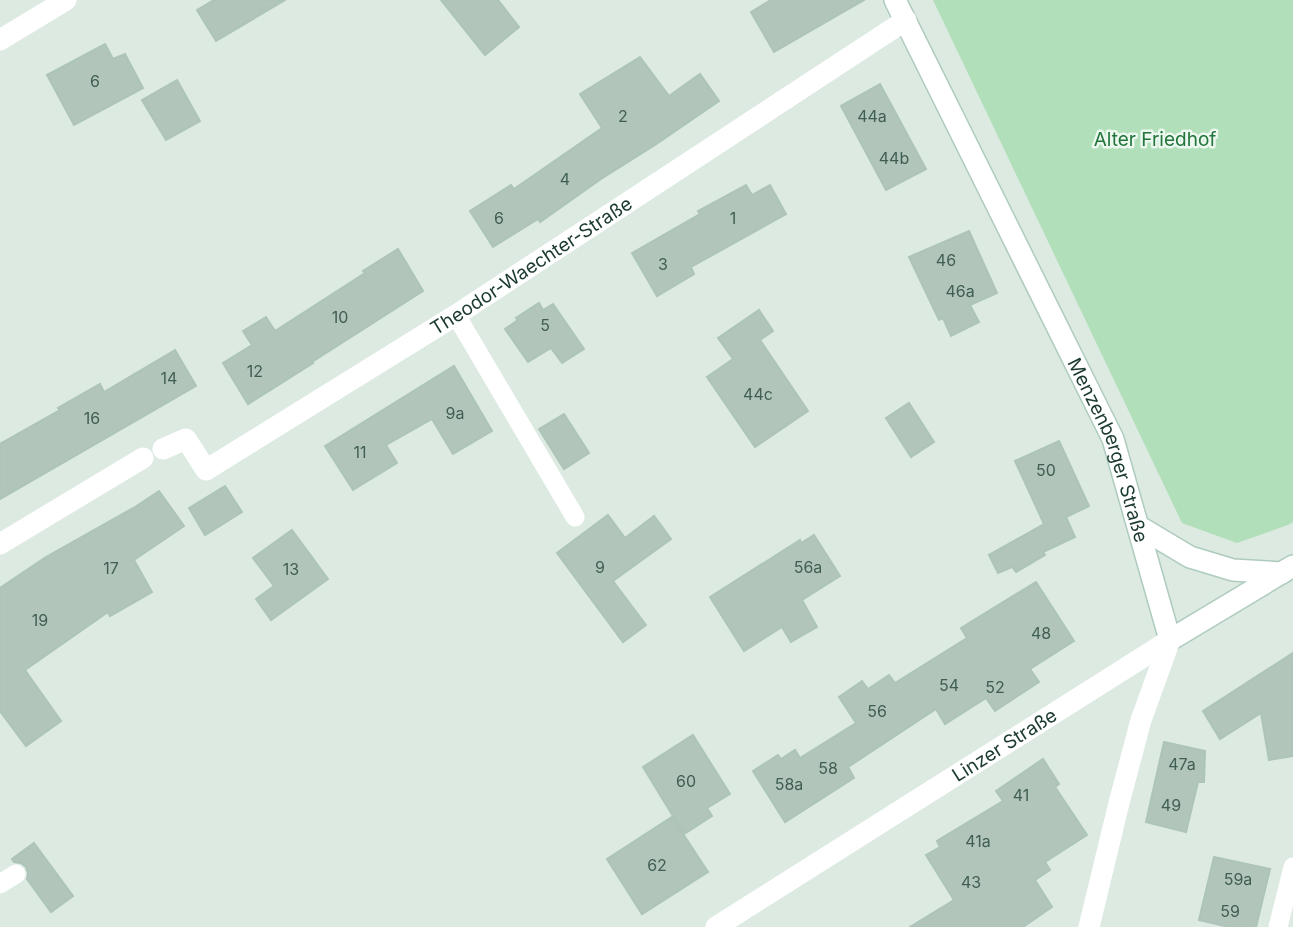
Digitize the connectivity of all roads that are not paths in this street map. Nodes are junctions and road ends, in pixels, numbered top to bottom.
1 (66, 0) edge
2 (895, 0) edge
3 (906, 20) junction
4 (0, 40) edge
5 (456, 315) junction
6 (163, 449) dead end
7 (143, 458) dead end
8 (575, 517) dead end
9 (1138, 526) junction
10 (0, 544) edge
11 (1287, 570) edge
12 (1170, 640) junction
13 (1293, 867) edge
14 (716, 927) edge
15 (1088, 927) edge
16 (1278, 927) edge

1 - 4 street
2 - 3 street, Menzenberger Straße
3 - 5 street, Theodor-Waechter-Straße
3 - 9 street, Menzenberger Straße
5 - 6 street, Theodor-Waechter-Straße
5 - 8 lane
7 - 10 street
9 - 11 street
9 - 12 street, Menzenberger Straße
11 - 12 street, Linzer Straße
12 - 14 street, Linzer Straße
12 - 15 street
13 - 16 lane

